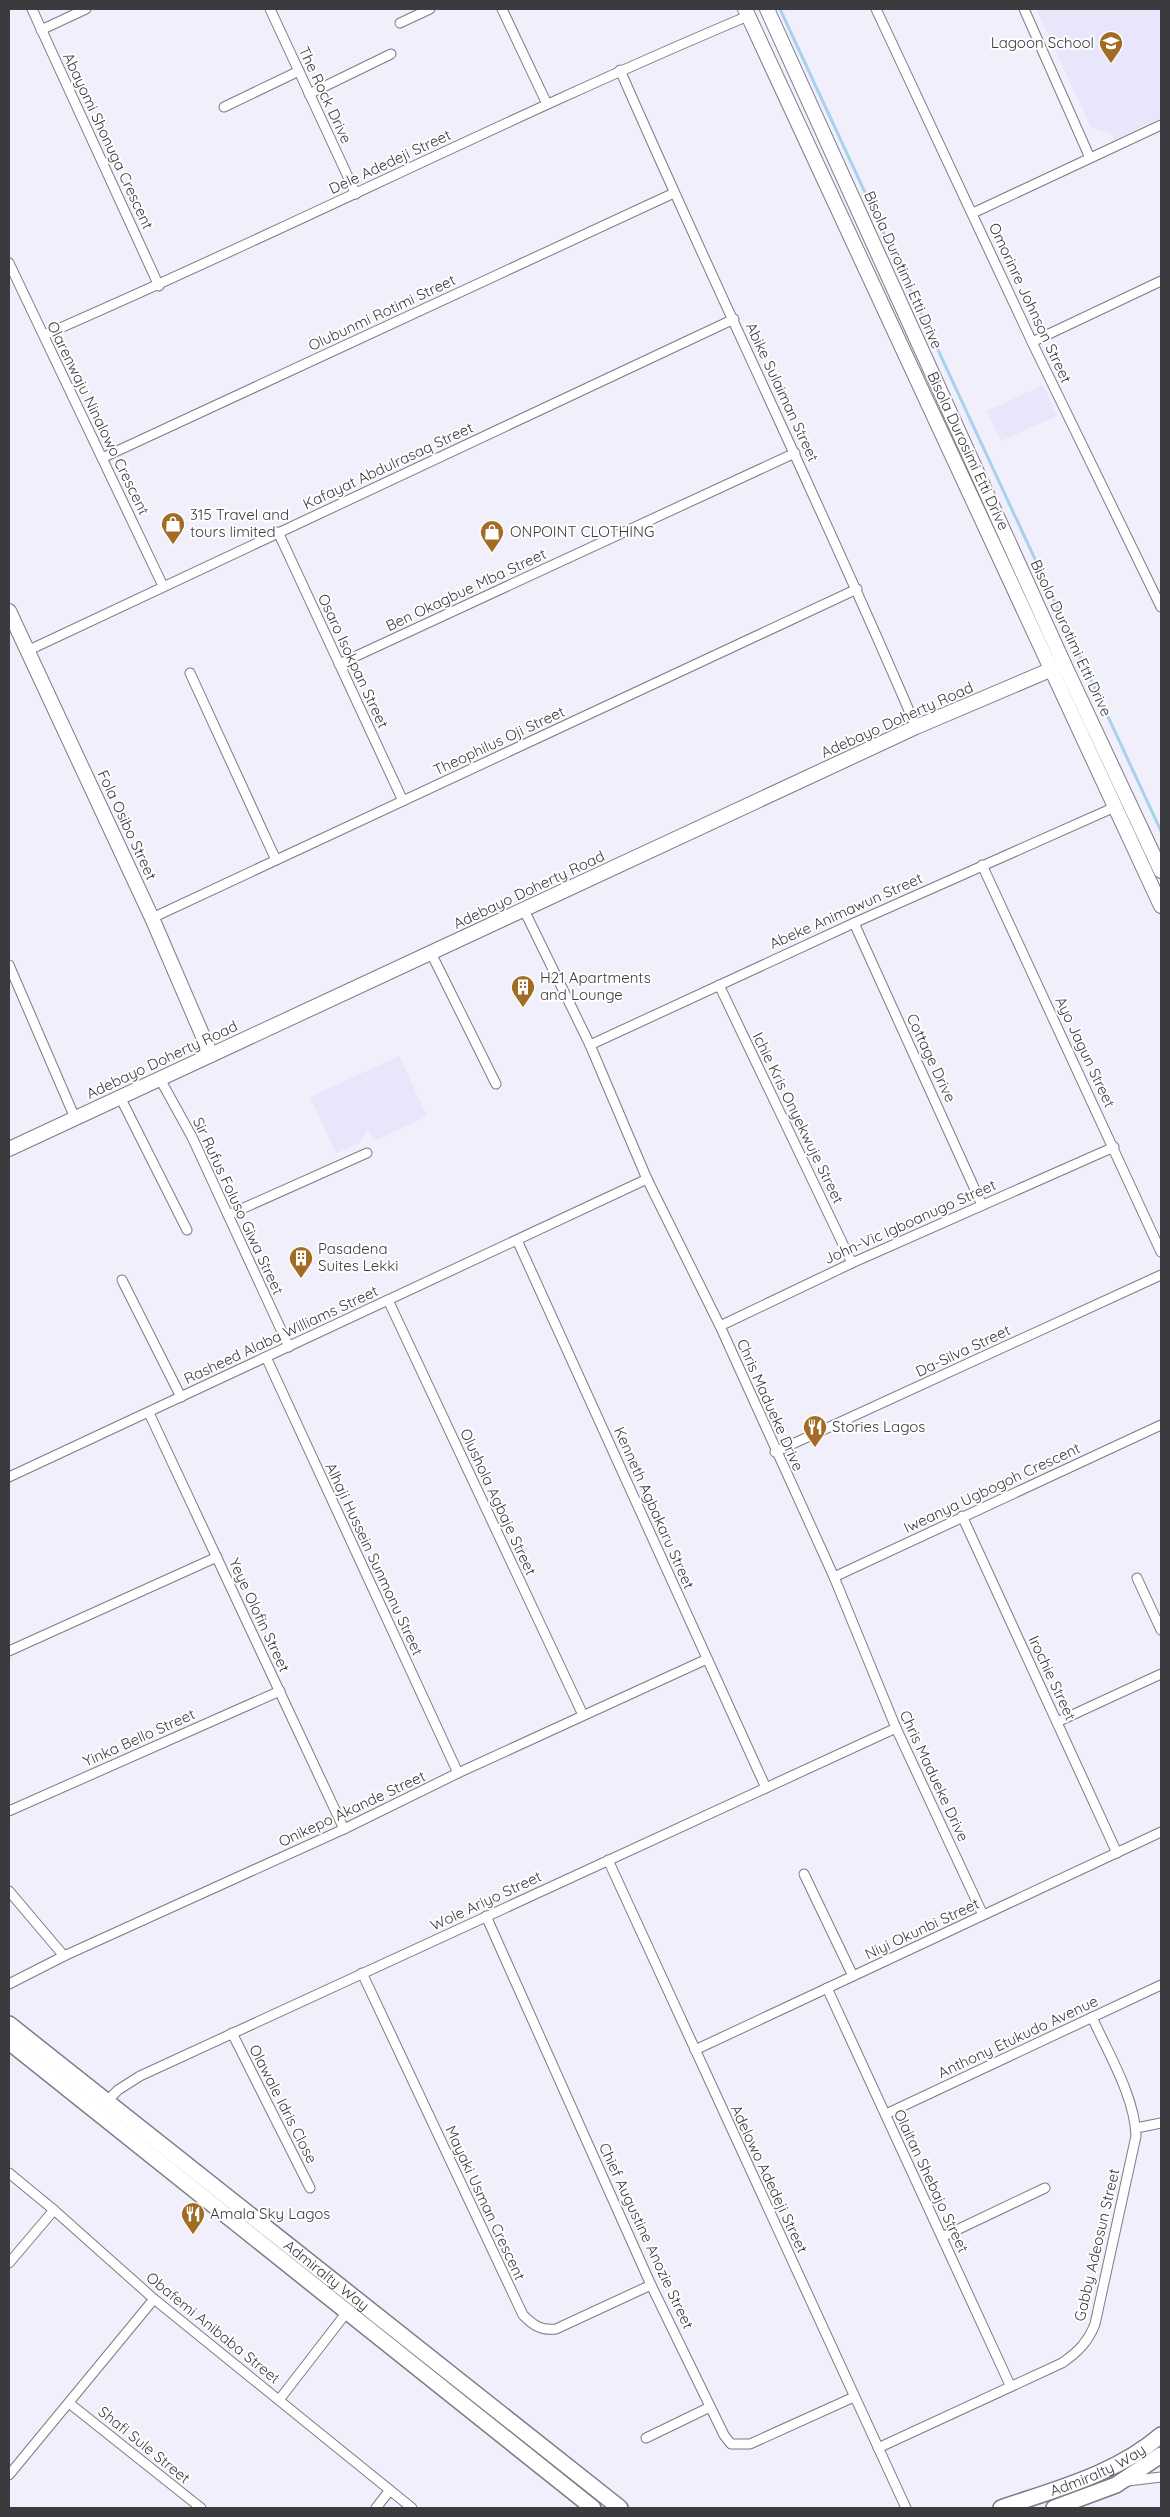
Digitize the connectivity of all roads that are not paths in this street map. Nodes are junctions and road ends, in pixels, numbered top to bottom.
1 (32, 9) edge
2 (86, 9) edge
3 (270, 9) edge
4 (430, 9) edge
5 (502, 9) edge
6 (767, 9) edge
7 (876, 9) edge
8 (1024, 9) edge
9 (746, 12) edge
10 (400, 23) dead end
11 (41, 30) junction
12 (391, 54) dead end
13 (620, 70) junction
14 (299, 71) junction
15 (309, 94) junction
16 (547, 104) junction
17 (224, 107) dead end
18 (1161, 125) edge
19 (1090, 158) junction
20 (674, 193) junction
21 (356, 194) junction
22 (973, 213) junction
23 (9, 263) edge
24 (1161, 281) edge
25 (159, 286) junction
26 (734, 319) junction
27 (44, 336) junction
28 (1032, 342) junction
29 (795, 453) junction
30 (102, 458) junction
31 (278, 532) junction
32 (163, 586) junction
33 (858, 589) junction
34 (1161, 607) edge
35 (9, 611) edge
36 (28, 651) junction
37 (339, 664) junction
38 (1064, 664) junction
39 (1051, 670) junction
40 (190, 673) dead end
41 (916, 728) junction
42 (403, 801) junction
43 (1115, 806) junction
44 (276, 860) junction
45 (982, 865) junction
46 (1161, 871) edge
47 (1161, 906) edge
48 (524, 910) junction
49 (152, 918) junction
50 (854, 923) junction
51 (431, 953) junction
52 (9, 965) edge
53 (719, 985) junction
54 (19, 986) junction
55 (9, 991) edge
56 (590, 1046) junction
57 (211, 1055) junction
58 (160, 1079) junction
59 (496, 1084) dead end
60 (120, 1097) junction
61 (76, 1118) junction
62 (1114, 1147) junction
63 (9, 1149) edge
64 (367, 1153) dead end
65 (646, 1178) junction
66 (982, 1205) junction
67 (228, 1215) junction
68 (187, 1230) dead end
69 (517, 1240) junction
70 (1161, 1252) edge
71 (852, 1263) junction
72 (1161, 1275) edge
73 (122, 1280) dead end
74 (388, 1300) junction
75 (720, 1326) junction
76 (289, 1347) junction
77 (266, 1357) junction
78 (181, 1398) junction
79 (149, 1413) junction
80 (1161, 1425) edge
81 (775, 1452) junction
82 (9, 1477) edge
83 (962, 1516) junction
84 (217, 1557) junction
85 (834, 1577) junction
86 (1137, 1578) dead end
87 (1161, 1630) edge
88 (9, 1652) edge
89 (707, 1659) junction
90 (1161, 1674) edge
91 (280, 1691) junction
92 (583, 1715) junction
93 (1057, 1722) junction
94 (896, 1728) junction
95 (458, 1773) junction
96 (766, 1788) junction
97 (9, 1811) edge
98 (344, 1829) junction
99 (1161, 1832) edge
100 (1117, 1853) junction
101 (608, 1860) junction
102 (804, 1874) dead end
103 (9, 1891) edge
104 (983, 1915) junction
105 (486, 1916) junction
106 (64, 1956) junction
107 (362, 1973) junction
108 (853, 1976) junction
109 (9, 1984) edge
110 (1161, 1985) edge
111 (827, 1988) junction
112 (1092, 2017) junction
113 (9, 2024) edge
114 (232, 2033) junction
115 (9, 2042) edge
116 (695, 2050) junction
117 (106, 2101) junction
118 (98, 2114) junction
119 (886, 2114) junction
120 (1161, 2123) edge
121 (1136, 2128) junction
122 (9, 2173) edge
123 (310, 2188) dead end
124 (1045, 2188) dead end
125 (54, 2210) junction
126 (942, 2237) junction
127 (9, 2263) edge
128 (652, 2285) junction
129 (154, 2299) junction
130 (347, 2312) junction
131 (1010, 2386) junction
132 (854, 2397) junction
133 (279, 2400) junction
134 (69, 2403) junction
135 (710, 2407) junction
136 (1161, 2435) edge
137 (646, 2438) dead end
138 (878, 2448) junction
139 (1161, 2455) edge
140 (9, 2475) edge
141 (1161, 2477) edge
142 (1116, 2485) junction
143 (390, 2490) junction
144 (201, 2508) edge
145 (376, 2508) edge
146 (412, 2508) edge
147 (592, 2508) edge
148 (620, 2508) edge
149 (906, 2508) edge
150 (1001, 2508) edge
151 (1054, 2508) edge

1 - 11 street, Abayomi Shonuga Crescent
2 - 11 street
3 - 14 street, The Rock Drive
4 - 10 street
5 - 16 street
6 - 38 main road, Bisola Durotimi Etti Drive
7 - 22 street, Omorinre Johnson Street
8 - 19 street
9 - 13 street, Dele Adedeji Street
9 - 39 main road, Bisola Durosimi Etti Drive
11 - 25 street, Abayomi Shonuga Crescent
12 - 15 street
13 - 16 street, Dele Adedeji Street
13 - 20 street, Abike Sulaiman Street
14 - 15 street, The Rock Drive
14 - 17 street
15 - 21 street, The Rock Drive
16 - 21 street, Dele Adedeji Street
18 - 19 street
19 - 22 street
20 - 26 street, Abike Sulaiman Street
20 - 30 street, Olubunmi Rotimi Street
21 - 25 street, Dele Adedeji Street
22 - 28 street, Omorinre Johnson Street
23 - 27 street, Olarenwaju Ninalowo Crescent
24 - 28 street
25 - 27 street, Dele Adedeji Street
26 - 29 street, Abike Sulaiman Street
26 - 31 street, Kafayat Abdulrasaq Street
27 - 30 street, Olarenwaju Ninalowo Crescent
28 - 34 street, Omorinre Johnson Street
29 - 33 street, Abike Sulaiman Street
29 - 37 street, Ben Okagbue Mba Street
30 - 32 street, Olarenwaju Ninalowo Crescent
31 - 32 street, Kafayat Abdulrasaq Street
31 - 37 street, Osaro Isokpan Street
32 - 36 street, Kafayat Abdulrasaq Street
33 - 41 street, Abike Sulaiman Street
33 - 42 street, Theophilus Oji Street
35 - 36 main road, Fola Osibo Street
36 - 49 main road, Fola Osibo Street
37 - 42 street, Osaro Isokpan Street
38 - 39 main road, Adebayo Doherty Road
38 - 46 main road, Bisola Durotimi Etti Drive
39 - 41 main road, Adebayo Doherty Road
39 - 43 main road, Bisola Durosimi Etti Drive
40 - 44 street
41 - 48 main road, Adebayo Doherty Road
42 - 44 street, Theophilus Oji Street
43 - 45 street, Abeke Animawun Street
43 - 47 main road, Bisola Durosimi Etti Drive
44 - 49 street, Theophilus Oji Street
45 - 50 street, Abeke Animawun Street
45 - 62 street, Ayo Jagun Street
48 - 51 main road, Adebayo Doherty Road
48 - 56 street, Chris Madueke Drive
49 - 57 main road, Fola Osibo Street
50 - 53 street, Abeke Animawun Street
50 - 66 street, Cottage Drive
51 - 57 main road, Adebayo Doherty Road
51 - 59 street
52 - 54 street
53 - 56 street, Abeke Animawun Street
53 - 71 street, Ichie Kris Onyekwuje Street
54 - 55 street
54 - 61 street
56 - 65 street, Chris Madueke Drive
57 - 58 main road, Adebayo Doherty Road
58 - 60 main road, Adebayo Doherty Road
58 - 67 street, Sir Rufus Foluso Giwa Street
60 - 61 main road, Adebayo Doherty Road
60 - 68 street
61 - 63 main road, Adebayo Doherty Road
62 - 66 street, John-Vic Igboanugo Street
62 - 70 street, Ayo Jagun Street
64 - 67 street
65 - 69 street, Rasheed Alaba Williams Street
65 - 75 street, Chris Madueke Drive
66 - 71 street, John-Vic Igboanugo Street
67 - 76 street, Sir Rufus Foluso Giwa Street
69 - 74 street, Rasheed Alaba Williams Street
69 - 89 street, Kenneth Agbakaru Street
71 - 75 street, John-Vic Igboanugo Street
72 - 81 street, Da-Silva Street
73 - 78 street
74 - 76 street, Rasheed Alaba Williams Street
74 - 92 street, Olushola Agbaje Street
75 - 81 street, Chris Madueke Drive
76 - 77 street, Rasheed Alaba Williams Street
77 - 78 street, Rasheed Alaba Williams Street
77 - 95 street, Alhaji Hussein Sunmonu Street
78 - 79 street, Rasheed Alaba Williams Street
79 - 82 street, Rasheed Alaba Williams Street
79 - 84 street, Yeye Olofin Street
80 - 83 street, Iweanya Ugbogoh Crescent
81 - 85 street, Chris Madueke Drive
83 - 85 street, Iweanya Ugbogoh Crescent
83 - 93 street, Irochie Street
84 - 88 street
84 - 91 street, Yeye Olofin Street
85 - 94 street, Chris Madueke Drive
86 - 87 street
89 - 92 street, Onikepo Akande Street
89 - 96 street, Kenneth Agbakaru Street
90 - 93 street
91 - 97 street, Yinka Bello Street
91 - 98 street, Yeye Olofin Street
92 - 95 street, Onikepo Akande Street
93 - 100 street, Irochie Street
94 - 96 street, Wole Ariyo Street
94 - 104 street, Chris Madueke Drive
95 - 98 street, Onikepo Akande Street
96 - 101 street, Wole Ariyo Street
98 - 106 street, Onikepo Akande Street
99 - 100 street, Niyi Okunbi Street
100 - 104 street, Niyi Okunbi Street
101 - 105 street, Wole Ariyo Street
101 - 116 street, Adelowo Adedeji Street
102 - 108 street
103 - 106 street
104 - 108 street, Niyi Okunbi Street
105 - 107 street, Wole Ariyo Street
105 - 128 street, Chief Augustine Anozie Street
106 - 109 street, Onikepo Akande Street
107 - 114 street, Wole Ariyo Street
107 - 128 street, Mayaki Usman Crescent
108 - 111 street, Niyi Okunbi Street
110 - 112 street, Anthony Etukudo Avenue
111 - 116 street, Niyi Okunbi Street
111 - 119 street, Olaitan Shebajo Street
112 - 119 street, Anthony Etukudo Avenue
112 - 121 street, Gabby Adeosun Street
113 - 117 main road, Admiralty Way
114 - 117 street, Wole Ariyo Street
114 - 123 street, Olawale Idris Close
115 - 118 main road, Admiralty Way
116 - 132 street, Adelowo Adedeji Street
117 - 118 street, Wole Ariyo Street
117 - 148 main road, Admiralty Way
118 - 130 main road, Admiralty Way
119 - 126 street, Olaitan Shebajo Street
120 - 121 street
121 - 131 street, Gabby Adeosun Street
122 - 125 street, Obafemi Anibaba Street
124 - 126 street
125 - 127 street
125 - 129 street, Obafemi Anibaba Street
126 - 131 street, Olaitan Shebajo Street
128 - 135 street, Chief Augustine Anozie Street
129 - 133 street, Obafemi Anibaba Street
129 - 134 street
130 - 133 street
130 - 147 main road, Admiralty Way
131 - 138 street, Gabby Adeosun Street
132 - 135 street, Chief Augustine Anozie Street
132 - 138 street, Adelowo Adedeji Street
133 - 143 street, Obafemi Anibaba Street
134 - 140 street
134 - 144 street, Shafi Sule Street
135 - 137 street
136 - 150 main road, Admiralty Way
138 - 149 street, Adelowo Adedeji Street
139 - 142 main road, Admiralty Way
141 - 142 street
142 - 151 main road, Admiralty Way
143 - 145 street
143 - 146 street, Obafemi Anibaba Street

